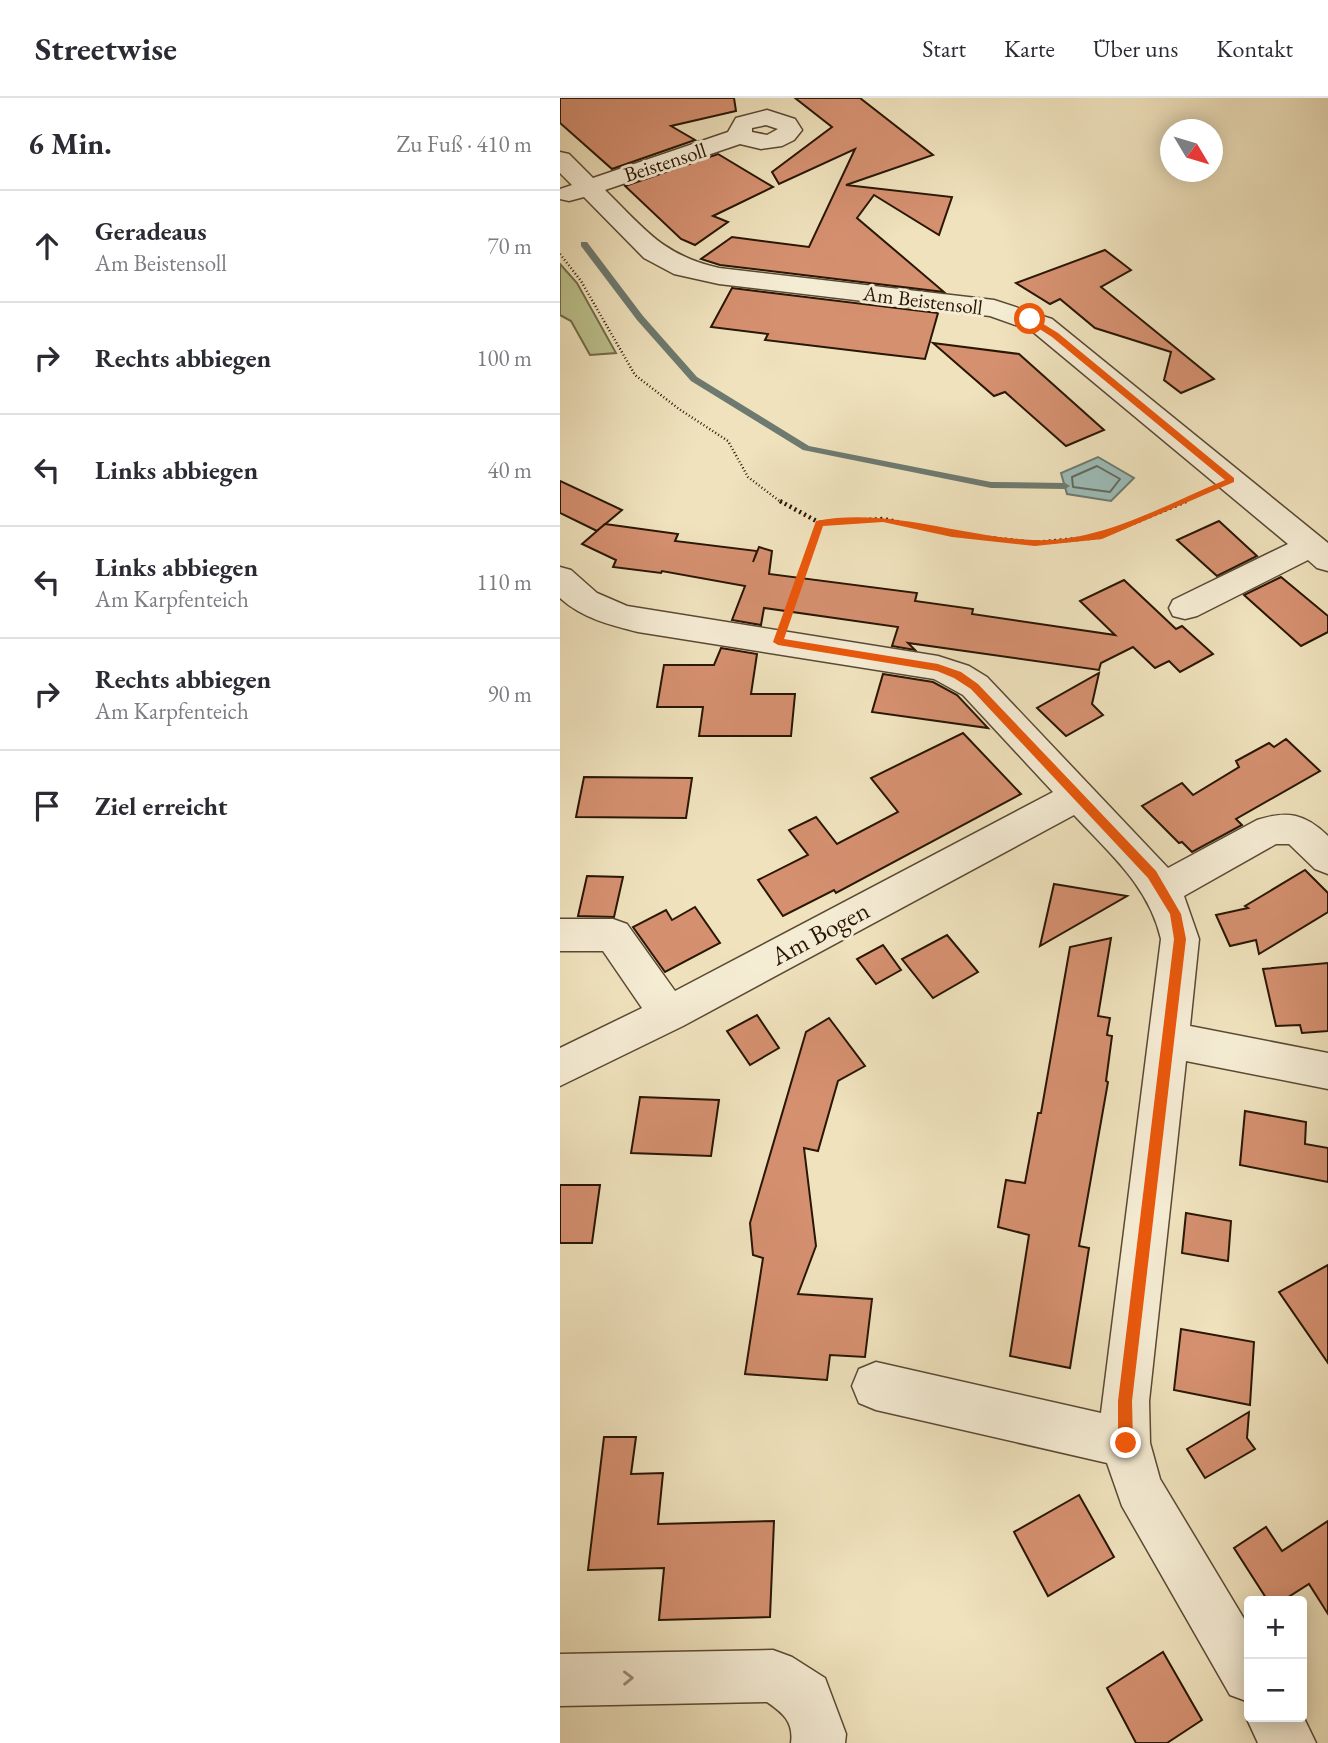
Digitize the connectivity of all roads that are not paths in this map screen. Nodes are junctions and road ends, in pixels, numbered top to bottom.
1 (741, 136) dead end
2 (560, 159) edge
3 (588, 187) junction
4 (560, 197) edge
5 (1320, 553) edge
6 (560, 578) edge
7 (1185, 608) dead end
8 (1078, 796) junction
9 (1328, 859) edge
10 (1162, 890) junction
11 (560, 935) edge
12 (669, 1014) junction
13 (1169, 1040) junction
14 (560, 1068) edge
15 (1328, 1071) edge
16 (877, 1386) dead end
17 (1126, 1443) junction
18 (1244, 1668) edge
19 (560, 1680) edge
20 (1276, 1722) edge
21 (818, 1743) edge
22 (1289, 1743) edge

1 - 3 street, Beistensoll
2 - 3 street, Am Beistensoll
3 - 4 street, Beistensoll
3 - 5 street, Am Beistensoll
5 - 7 street
6 - 8 street
8 - 10 street
8 - 12 street, Am Bogen
9 - 10 street
10 - 13 street
11 - 12 street
12 - 14 street, Am Bogen
13 - 15 street
13 - 17 street
16 - 17 street
17 - 18 street
19 -> 21 street
20 - 22 street

